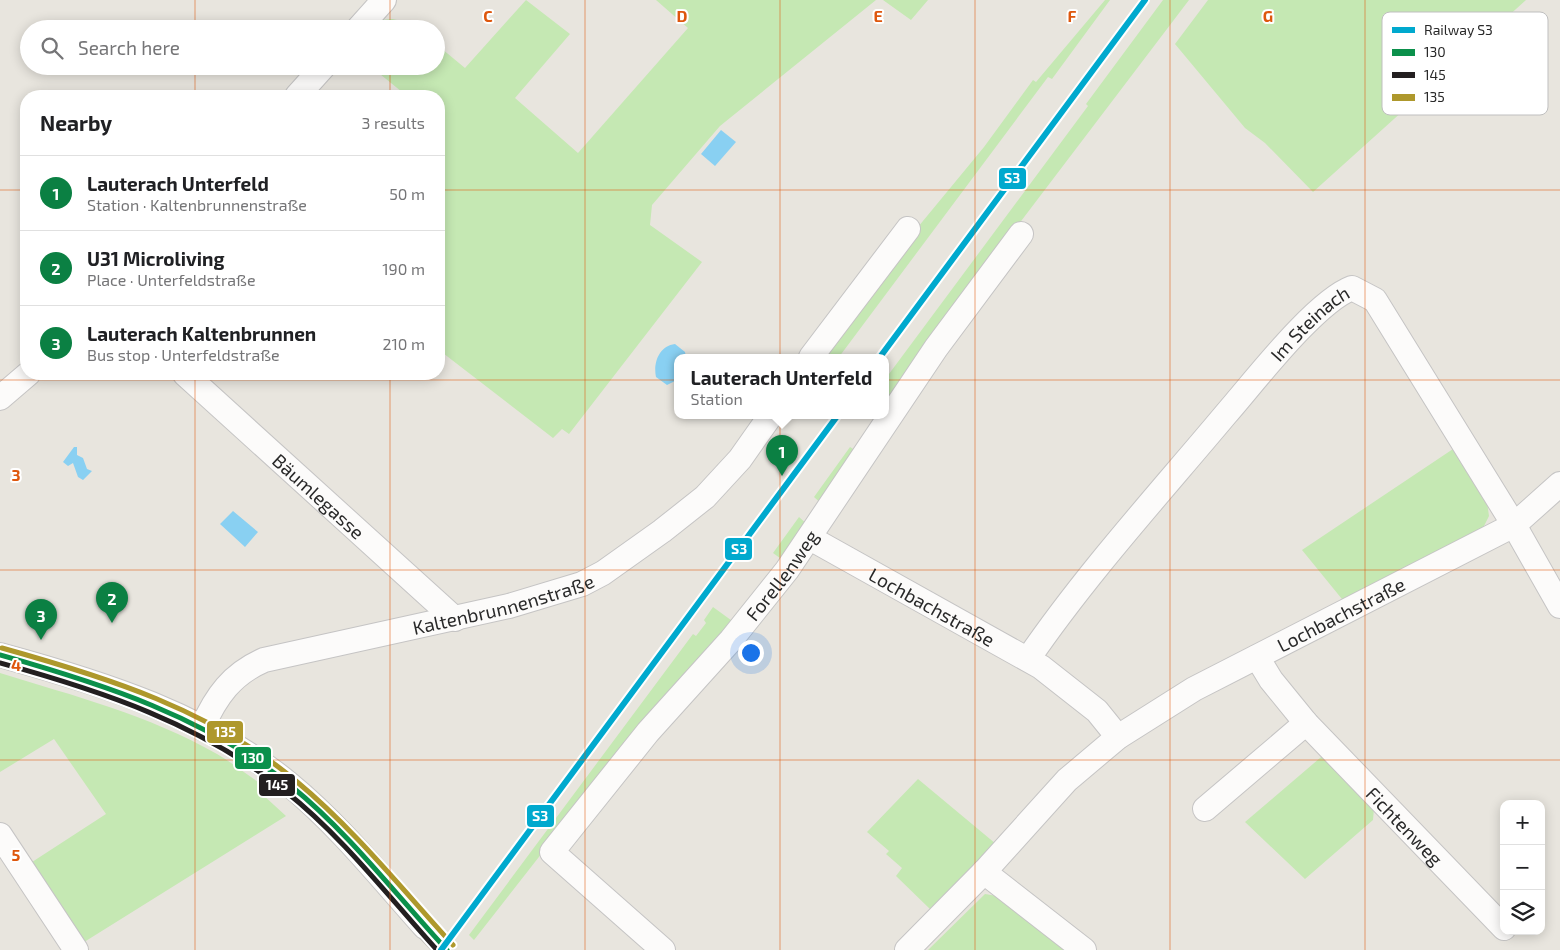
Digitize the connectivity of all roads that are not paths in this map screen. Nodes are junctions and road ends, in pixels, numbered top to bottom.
1 (384, 0) edge
2 (366, 20) edge
3 (316, 75) edge
4 (302, 90) edge
5 (908, 229) dead end
6 (1021, 234) dead end
7 (813, 354) edge
8 (21, 380) edge
9 (191, 380) edge
10 (0, 398) edge
11 (769, 419) edge
12 (1560, 484) edge
13 (1514, 525) junction
14 (810, 538) junction
15 (1560, 606) edge
16 (455, 619) junction
17 (0, 655) edge
18 (1257, 657) junction
19 (1028, 659) junction
20 (1306, 723) junction
21 (202, 728) junction
22 (1118, 737) junction
23 (1205, 809) dead end
24 (0, 835) edge
25 (984, 872) junction
26 (1500, 924) edge
27 (426, 927) tunnel mouth
28 (76, 950) edge
29 (664, 950) edge
30 (907, 950) edge
31 (1084, 950) edge

1 - 2 street
3 - 4 street
5 - 7 street
6 - 14 street, Forellenweg
8 - 10 street
9 - 16 street, Bäumlegasse
11 - 16 street, Kaltenbrunnenstraße
12 - 13 street, Lochbachstraße
13 - 15 street, Im Steinach
13 - 18 street, Lochbachstraße
13 - 19 street, Im Steinach
14 - 19 street, Lochbachstraße
14 - 29 street, Forellenweg
16 - 21 street, Kaltenbrunnenstraße
17 - 21 street
18 - 20 street, Fichtenweg
18 - 22 street, Lochbachstraße
19 - 22 street, Lochbachstraße
20 - 23 street
20 - 26 street, Fichtenweg
21 - 27 street
22 - 25 street, Lochbachstraße
24 - 28 street
25 - 30 street, Lochbachstraße
25 - 31 street

